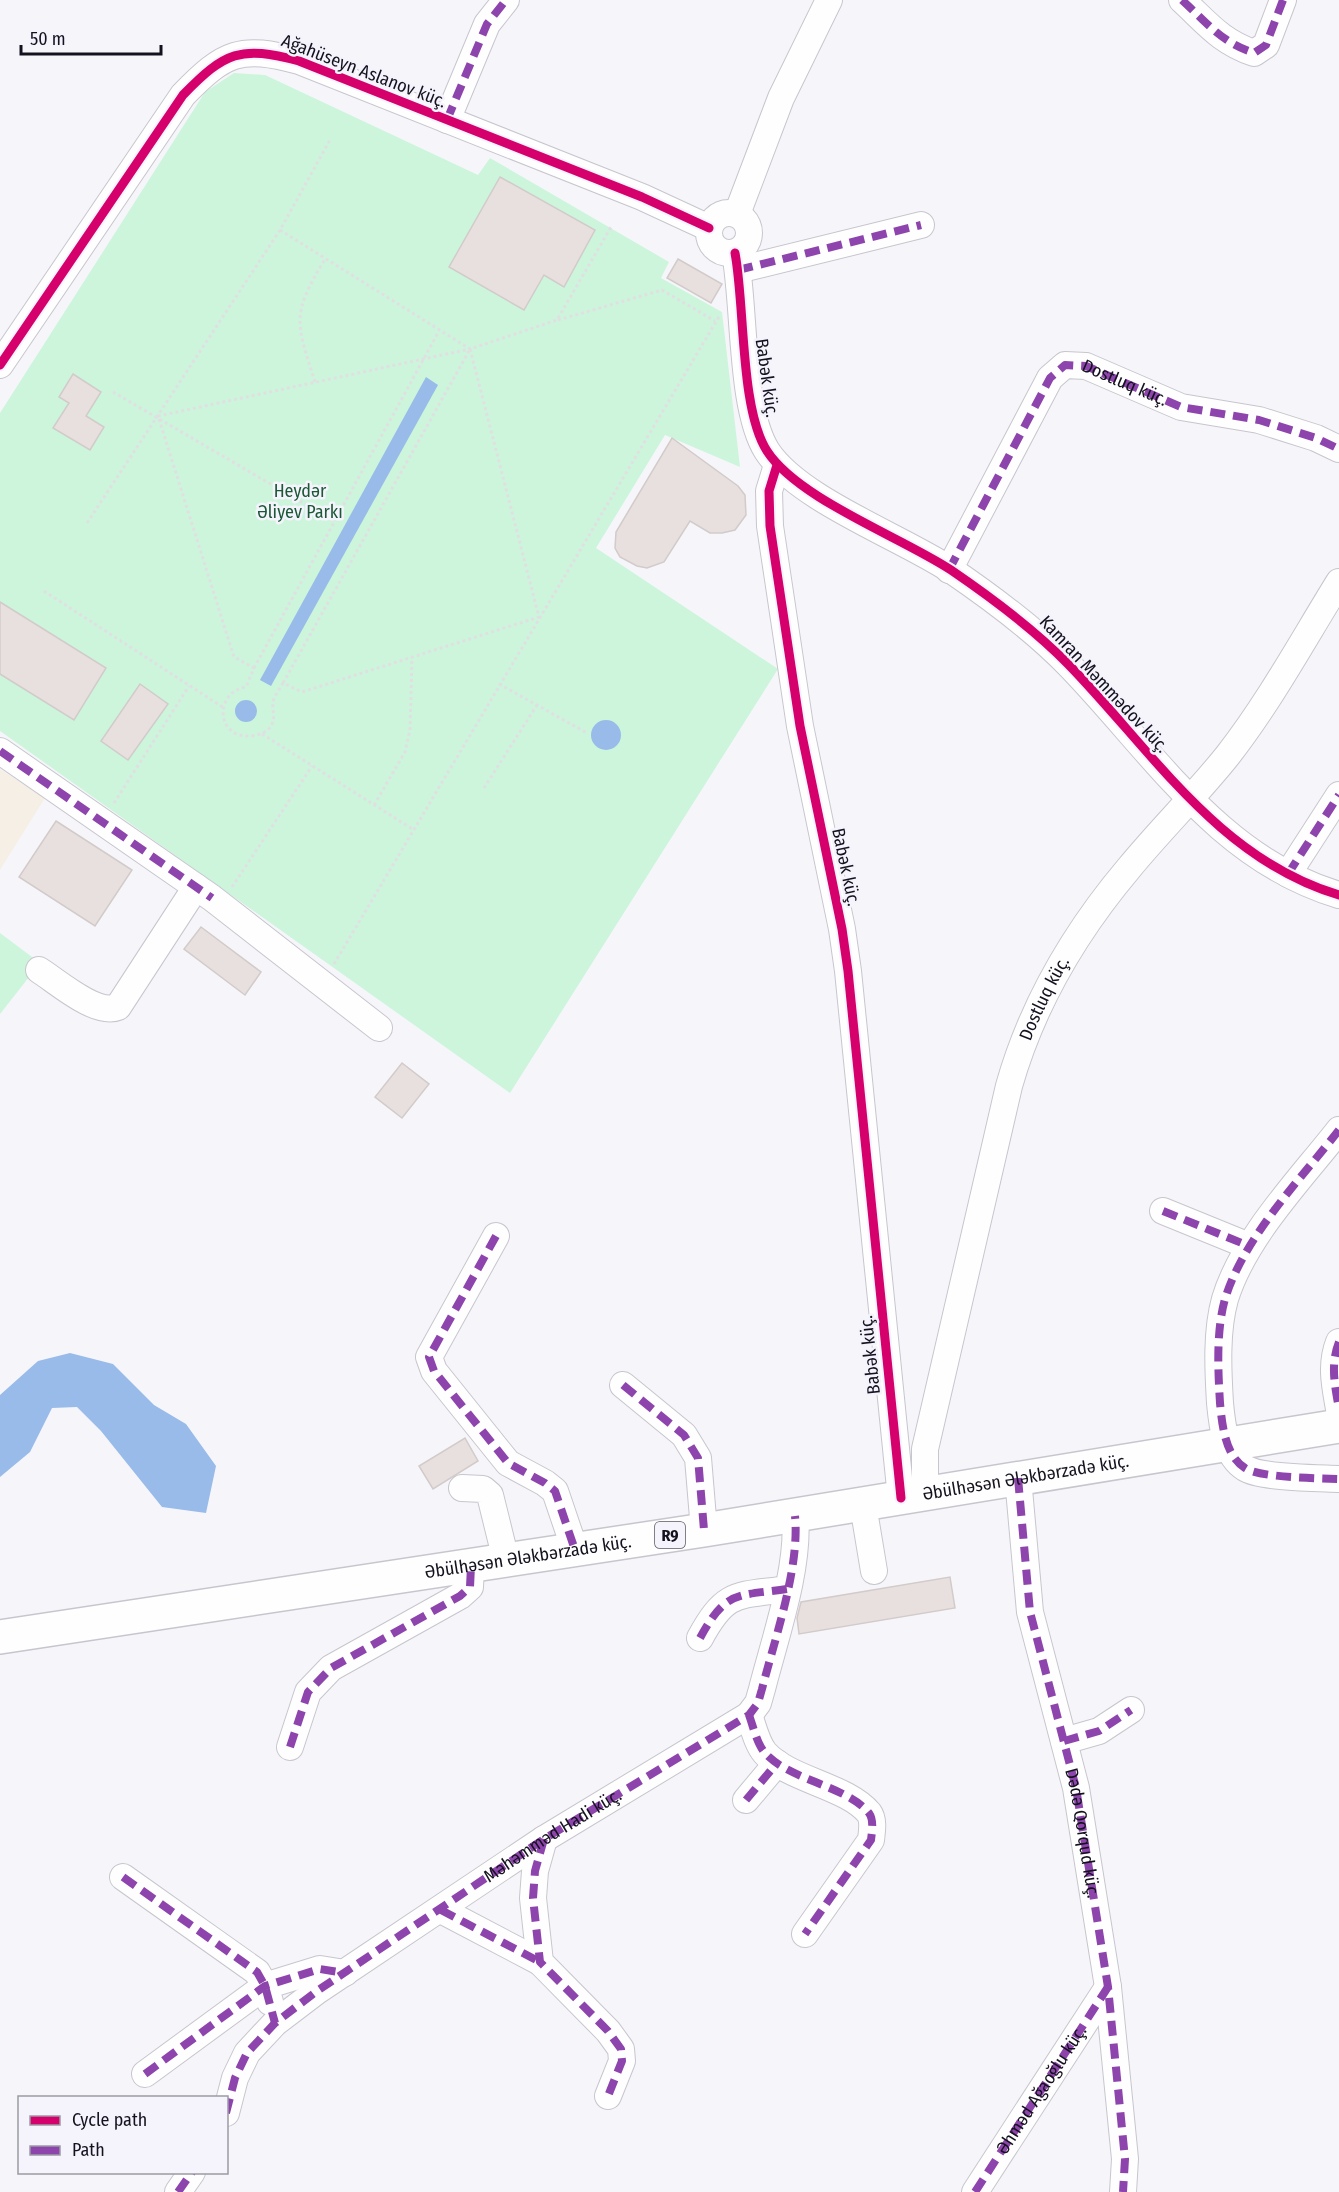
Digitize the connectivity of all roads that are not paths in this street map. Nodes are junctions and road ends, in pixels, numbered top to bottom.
1 (506, 0) edge
2 (829, 0) edge
3 (1182, 0) edge
4 (1282, 0) edge
5 (447, 120) junction
6 (737, 214) junction
7 (921, 225) dead end
8 (709, 228) junction
9 (736, 262) junction
10 (0, 365) edge
11 (1339, 449) edge
12 (777, 465) junction
13 (950, 570) junction
14 (1339, 582) edge
15 (0, 751) edge
16 (1339, 795) edge
17 (1189, 798) junction
18 (1288, 874) junction
19 (1339, 895) edge
20 (210, 897) junction
21 (39, 970) dead end
22 (379, 1028) dead end
23 (1339, 1130) edge
24 (1163, 1211) dead end
25 (496, 1236) dead end
26 (1249, 1246) junction
27 (1339, 1342) edge
28 (623, 1385) dead end
29 (1339, 1409) edge
30 (1339, 1426) edge
31 (1227, 1444) junction
32 (1018, 1478) junction
33 (1339, 1479) edge
34 (462, 1488) dead end
35 (913, 1496) junction
36 (863, 1505) junction
37 (795, 1516) junction
38 (704, 1530) junction
39 (575, 1550) junction
40 (506, 1560) junction
41 (471, 1566) junction
42 (874, 1570) dead end
43 (786, 1589) junction
44 (0, 1637) edge
45 (700, 1638) dead end
46 (1131, 1710) dead end
47 (749, 1715) junction
48 (1064, 1741) junction
49 (290, 1747) dead end
50 (777, 1763) junction
51 (746, 1800) dead end
52 (544, 1839) junction
53 (123, 1877) dead end
54 (441, 1910) junction
55 (805, 1934) dead end
56 (540, 1962) junction
57 (345, 1973) junction
58 (265, 1986) junction
59 (1108, 1987) junction
60 (275, 2023) junction
61 (145, 2074) dead end
62 (608, 2096) dead end
63 (228, 2105) edge
64 (191, 2174) edge
65 (178, 2192) edge
66 (975, 2192) edge
67 (1123, 2192) edge

1 - 5 street, Ağahüseyn Aslanov küç.
2 - 6 street
3 - 4 street
5 - 8 street, Ağahüseyn Aslanov küç.
5 - 10 street, Ağahüseyn Aslanov küç.
6 - 8 street
6 - 9 street
7 - 9 street
8 - 9 street
9 - 12 street, Babək küç.
11 - 13 street, Dostluq küç.
12 - 13 street, Kamran Məmmədov küç.
12 - 35 street, Babək küç.
13 - 17 street, Kamran Məmmədov küç.
14 - 17 street, Dostluq küç.
15 - 20 street
16 - 18 street
17 - 18 street, Kamran Məmmədov küç.
17 - 35 street, Dostluq küç.
18 - 19 street, Kamran Məmmədov küç.
20 - 21 street
20 - 22 street
23 - 26 street
24 - 26 street
25 - 39 street
26 - 31 street
27 - 29 street
28 - 38 street
30 - 31 main road, Əbülhəsən Ələkbərzadə küç. / R9
31 - 32 main road, Əbülhəsən Ələkbərzadə küç. / R9
31 - 33 street
32 - 35 main road, Əbülhəsən Ələkbərzadə küç. / R9
32 - 48 street, Dədə Qorqud küç.
34 - 40 street
35 - 36 main road, Əbülhəsən Ələkbərzadə küç. / R9
36 - 37 main road, Əbülhəsən Ələkbərzadə küç. / R9
36 - 42 street
37 - 38 main road, Əbülhəsən Ələkbərzadə küç. / R9
37 - 43 street
38 - 39 main road, Əbülhəsən Ələkbərzadə küç. / R9
39 - 40 main road, Əbülhəsən Ələkbərzadə küç. / R9
40 - 41 main road, Əbülhəsən Ələkbərzadə küç. / R9
41 - 44 main road, Əbülhəsən Ələkbərzadə küç. / R9
41 - 49 street
43 - 45 street
43 - 47 street
46 - 48 street
47 - 50 street
47 - 52 street, Məhəmməd Hadi küç.
48 - 59 street, Dədə Qorqud küç.
50 - 51 street
50 - 55 street
52 - 54 street, Məhəmməd Hadi küç.
52 - 56 street
53 - 58 street
54 - 56 street
54 - 57 street, Məhəmməd Hadi küç.
56 - 62 street
57 - 58 street
57 - 60 street, Məhəmməd Hadi küç.
58 - 60 street
58 - 61 street
59 - 66 street, Əhməd Ağaoğlu küç.
59 - 67 street, Dədə Qorqud küç.
60 - 63 street, Məhəmməd Hadi küç.
64 - 65 street

